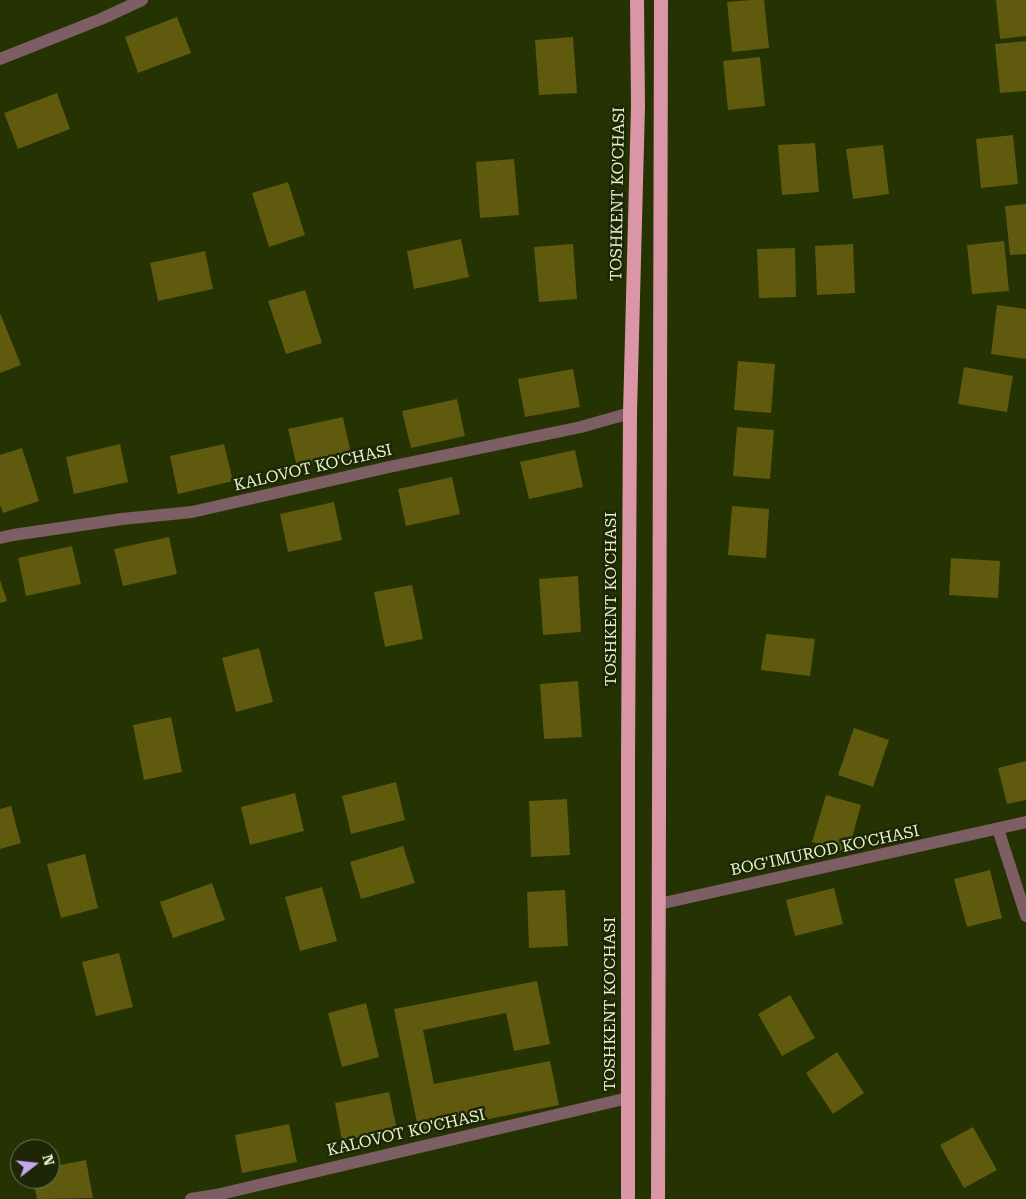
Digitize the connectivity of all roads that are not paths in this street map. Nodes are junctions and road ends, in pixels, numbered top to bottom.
1 (142, 0) edge
2 (636, 0) edge
3 (661, 0) edge
4 (0, 59) edge
5 (630, 413) junction
6 (0, 538) edge
7 (1026, 822) edge
8 (998, 829) junction
9 (659, 904) junction
10 (1026, 916) edge
11 (628, 1098) junction
12 (191, 1199) edge
13 (628, 1199) edge
14 (658, 1199) edge

1 - 4 street
2 - 5 highway, TOSHKENT KO'CHASI
3 - 9 highway
5 - 6 street, KALOVOT KO'CHASI
5 - 11 highway, TOSHKENT KO'CHASI
7 - 8 street, BOG'IMUROD KO'CHASI
8 - 9 street, BOG'IMUROD KO'CHASI
8 - 10 street
9 - 14 highway
11 - 12 street, KALOVOT KO'CHASI
11 - 13 highway, TOSHKENT KO'CHASI

